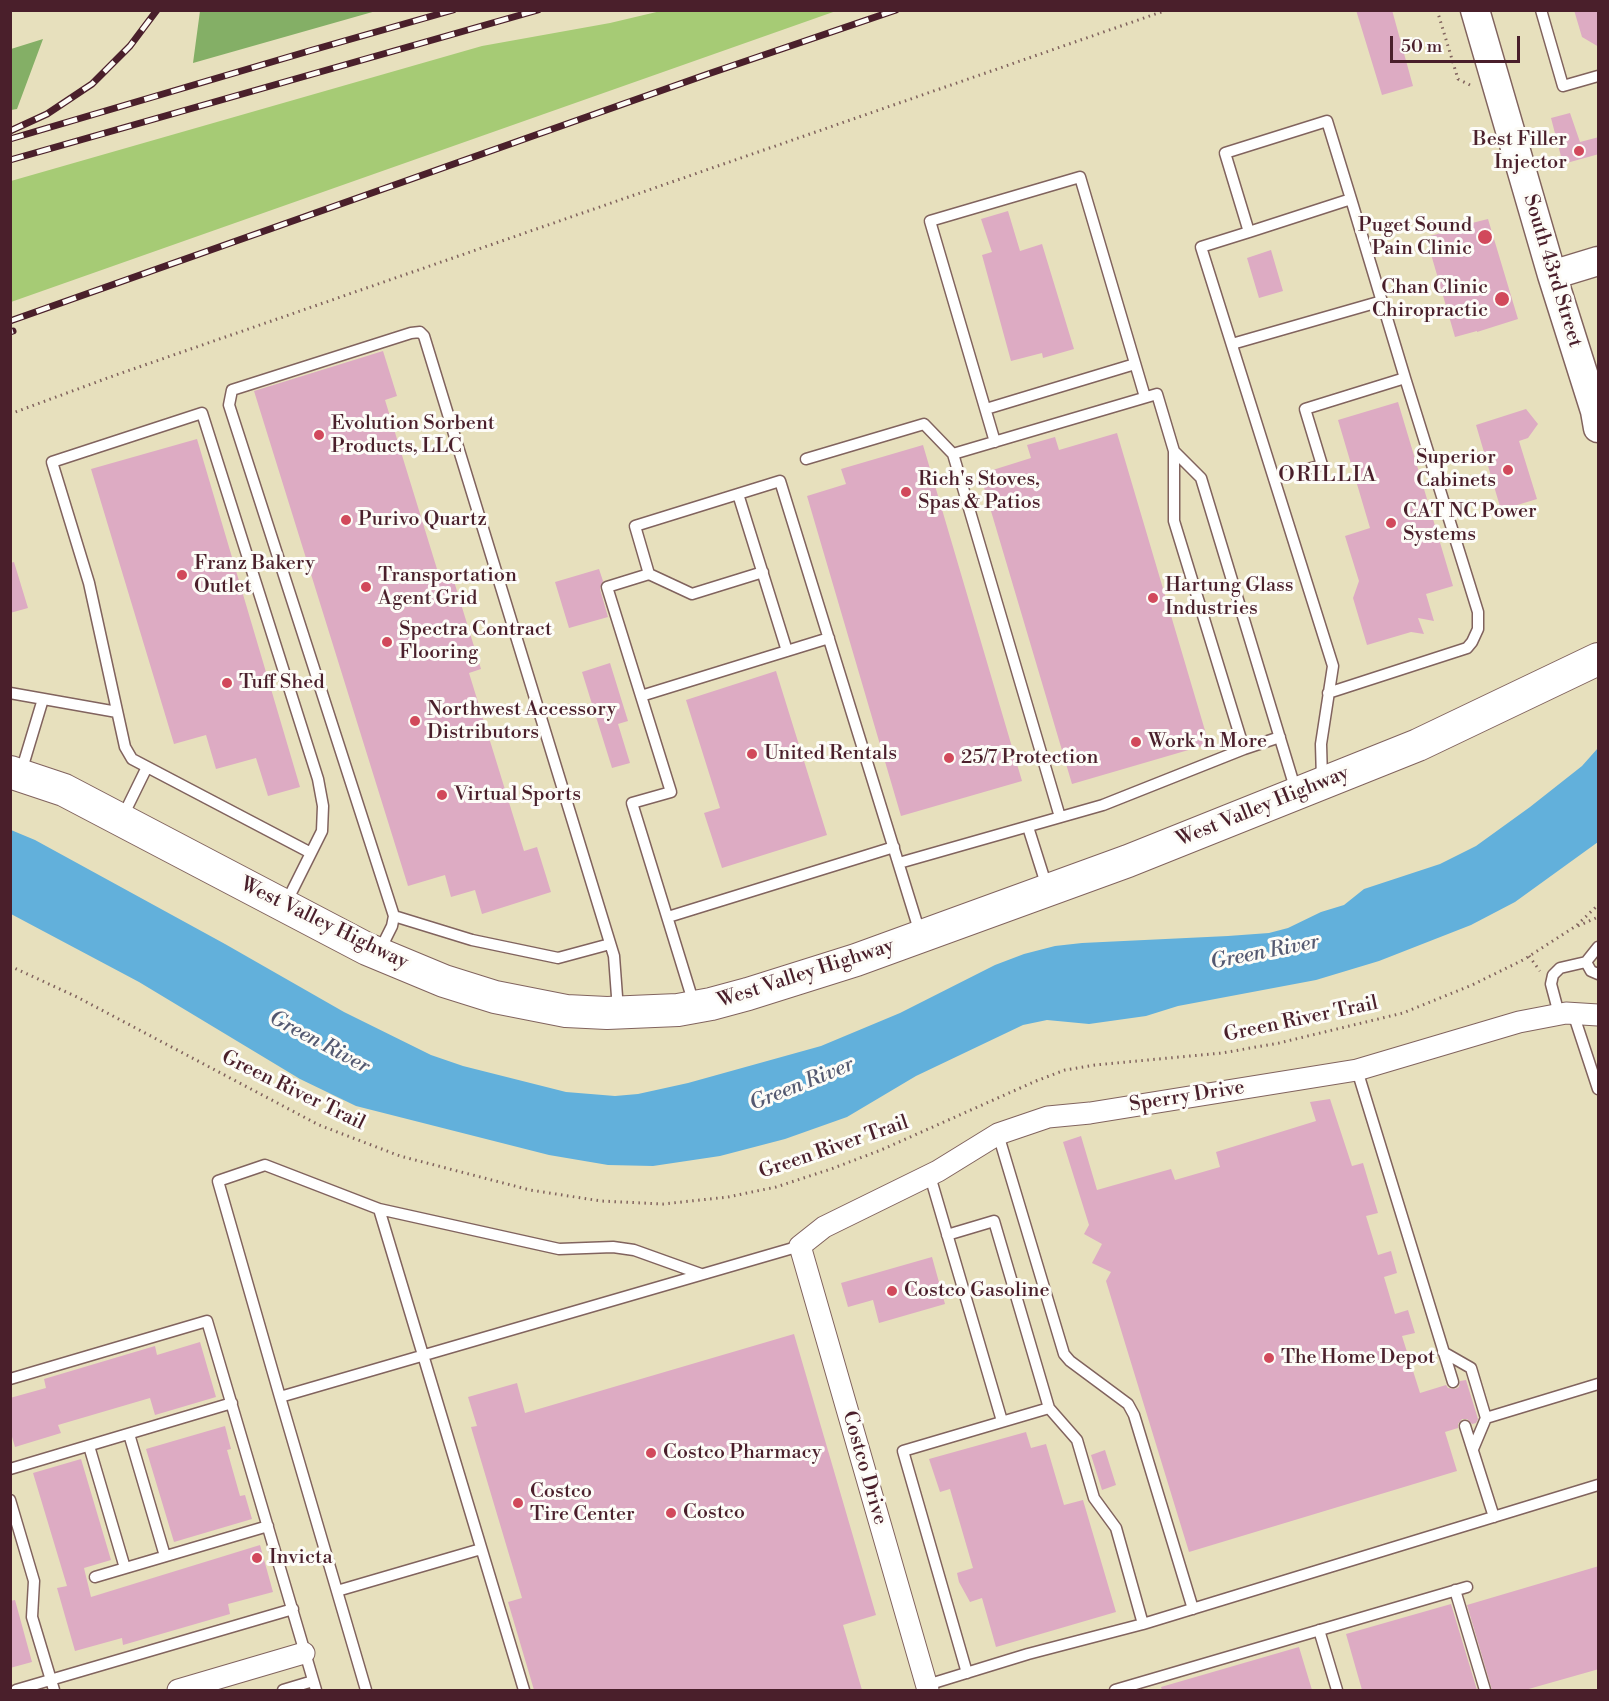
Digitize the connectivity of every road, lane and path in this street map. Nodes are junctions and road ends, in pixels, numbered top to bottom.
1 (1167, 10) edge
2 (1437, 10) edge
3 (1475, 10) edge
4 (1540, 10) edge
5 (1599, 76) edge
6 (1472, 86) dead end
7 (1351, 199) junction
8 (1250, 232) junction
9 (1599, 261) edge
10 (1552, 275) junction
11 (1382, 301) junction
12 (1232, 344) junction
13 (1135, 364) junction
14 (1405, 378) junction
15 (1145, 397) junction
16 (986, 409) junction
17 (10, 414) edge
18 (1598, 416) edge
19 (995, 442) junction
20 (1174, 451) junction
21 (953, 454) junction
22 (806, 459) dead end
23 (1274, 479) junction
24 (738, 494) junction
25 (763, 572) junction
26 (649, 574) junction
27 (829, 638) junction
28 (787, 651) junction
29 (1599, 659) edge
30 (10, 693) edge
31 (1328, 693) junction
32 (641, 696) junction
33 (43, 699) junction
34 (117, 712) junction
35 (1280, 737) junction
36 (1244, 749) junction
37 (147, 767) junction
38 (15, 773) edge
39 (1310, 789) junction
40 (1060, 817) junction
41 (121, 820) junction
42 (1028, 826) junction
43 (894, 847) junction
44 (311, 853) junction
45 (899, 863) junction
46 (1048, 890) junction
47 (1599, 905) edge
48 (284, 906) junction
49 (393, 916) junction
50 (668, 917) junction
51 (1599, 917) edge
52 (1576, 926) junction
53 (921, 936) junction
54 (610, 944) junction
55 (1599, 947) edge
56 (378, 954) junction
57 (1586, 962) junction
58 (10, 966) edge
59 (1599, 974) edge
60 (695, 1007) junction
61 (618, 1013) junction
62 (1566, 1014) junction
63 (1599, 1015) edge
64 (1357, 1070) junction
65 (1599, 1089) edge
66 (998, 1134) junction
67 (930, 1176) junction
68 (379, 1209) junction
69 (947, 1235) junction
70 (800, 1246) junction
71 (701, 1274) junction
72 (1443, 1352) junction
73 (423, 1356) junction
74 (10, 1379) edge
75 (1453, 1382) dead end
76 (1599, 1384) edge
77 (280, 1397) junction
78 (232, 1404) junction
79 (1049, 1408) junction
80 (1486, 1419) junction
81 (1002, 1421) junction
82 (1466, 1426) dead end
83 (129, 1434) junction
84 (89, 1446) junction
85 (1473, 1449) junction
86 (10, 1469) edge
87 (1599, 1485) edge
88 (10, 1500) edge
89 (1494, 1517) junction
90 (268, 1526) junction
91 (481, 1549) junction
92 (165, 1556) junction
93 (125, 1568) junction
94 (95, 1577) dead end
95 (1467, 1587) dead end
96 (1455, 1590) junction
97 (337, 1591) junction
98 (292, 1609) junction
99 (1193, 1609) junction
100 (1143, 1624) junction
101 (1319, 1630) junction
102 (304, 1653) junction
103 (967, 1673) junction
104 (53, 1685) edge
105 (213, 1685) edge
106 (315, 1686) edge
107 (928, 1688) edge
108 (16, 1690) edge
109 (178, 1690) edge
110 (283, 1690) edge
111 (366, 1690) edge
112 (524, 1690) edge
113 (1115, 1690) edge
114 (1337, 1690) edge
115 (1485, 1690) edge

1 - 17 path
2 - 6 path
3 - 10 main road, South 43rd Street
4 - 5 lane
7 - 8 lane
7 - 8 lane
7 - 11 lane
8 - 12 lane
9 - 10 main road
10 - 18 main road, South 43rd Street
11 - 12 lane
11 - 14 lane
12 - 23 lane
13 - 15 lane
13 - 16 lane
13 - 16 lane
14 - 23 lane
14 - 31 lane
15 - 19 lane
15 - 20 lane
16 - 19 lane
19 - 21 lane
20 - 35 lane
20 - 36 lane
21 - 22 lane
21 - 40 lane
23 - 31 lane
24 - 25 lane
24 - 26 lane
24 - 27 lane
25 - 26 lane
25 - 28 lane
26 - 32 lane
27 - 28 lane
27 - 43 lane
28 - 32 lane
29 - 39 main road, West Valley Highway
30 - 33 lane
31 - 39 lane
32 - 50 lane
33 - 34 lane
33 - 38 lane
34 - 37 lane
34 - 44 lane
35 - 36 lane
35 - 39 lane
36 - 40 lane
37 - 41 lane
37 - 44 lane
38 - 41 main road, West Valley Highway
39 - 46 main road, West Valley Highway
40 - 42 lane
41 - 48 main road, West Valley Highway
42 - 45 lane
42 - 46 lane
43 - 45 lane
43 - 50 lane
44 - 48 lane
45 - 53 lane
46 - 53 main road, West Valley Highway
47 - 52 path, Green River Trail
48 - 56 main road, West Valley Highway
49 - 54 lane
49 - 54 lane
49 - 56 lane
50 - 60 lane
51 - 52 path
52 - 58 path, Green River Trail
53 - 60 main road, West Valley Highway
54 - 61 lane
55 - 57 lane
56 - 61 main road, West Valley Highway
57 - 59 lane
57 - 62 lane
60 - 61 main road, West Valley Highway
62 - 63 street, Sperry Drive
62 - 64 street, Sperry Drive
62 - 65 lane
64 - 66 street, Sperry Drive
64 - 72 lane
66 - 67 street, Sperry Drive
66 - 99 lane
67 - 69 lane
67 - 70 street, Sperry Drive
68 - 71 lane
68 - 73 lane
68 - 77 lane
69 - 79 lane
69 - 81 lane
70 - 71 lane
70 - 107 street, Costco Drive
71 - 73 lane
72 - 75 lane
72 - 80 lane
73 - 77 lane
73 - 91 lane
74 - 78 lane
76 - 80 lane
77 - 97 lane
78 - 83 lane
78 - 90 lane
79 - 81 lane
79 - 100 lane
80 - 85 lane
81 - 103 lane
82 - 85 lane
83 - 84 lane
83 - 92 lane
84 - 86 lane
84 - 93 lane
85 - 89 lane
87 - 89 lane
88 - 104 lane
89 - 99 lane
90 - 92 lane
90 - 98 lane
91 - 97 lane
91 - 112 lane
92 - 93 lane
93 - 94 lane
95 - 96 lane
96 - 101 lane
96 - 115 lane
97 - 111 lane
98 - 102 lane
98 - 104 lane
99 - 100 lane
100 - 103 lane
101 - 113 lane
101 - 114 lane
102 - 105 street
102 - 106 lane
103 - 107 lane
104 - 108 lane
105 - 109 street
106 - 110 lane

